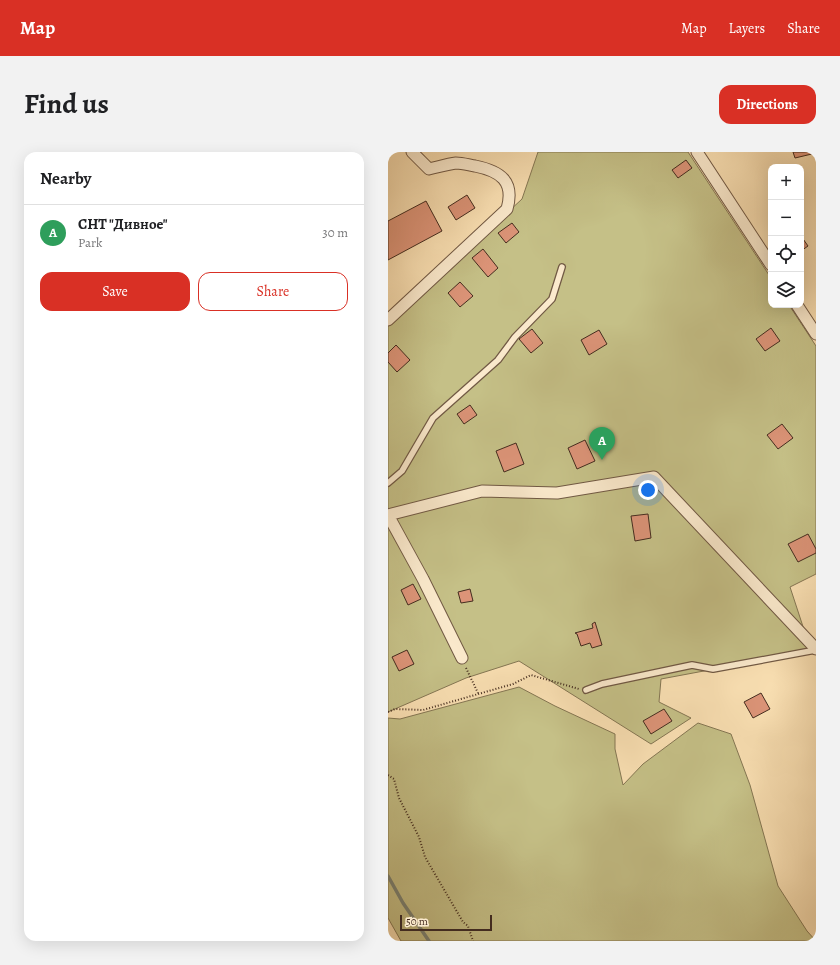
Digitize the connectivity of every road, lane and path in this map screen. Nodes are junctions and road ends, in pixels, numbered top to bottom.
1 (412, 152) edge
2 (697, 152) edge
3 (768, 260) edge
4 (562, 267) dead end
5 (799, 308) edge
6 (388, 320) edge
7 (816, 334) edge
8 (388, 483) edge
9 (388, 515) edge
10 (816, 650) edge
11 (462, 658) joint
12 (586, 690) joint
13 (478, 693) junction
14 (388, 712) edge
15 (388, 775) edge
16 (473, 941) edge

1 - 6 street
2 - 3 street
4 - 8 lane
5 - 7 street
9 - 10 street
9 - 11 street
10 - 12 lane
11 - 13 path
12 - 13 path
13 - 14 path
15 - 16 path

